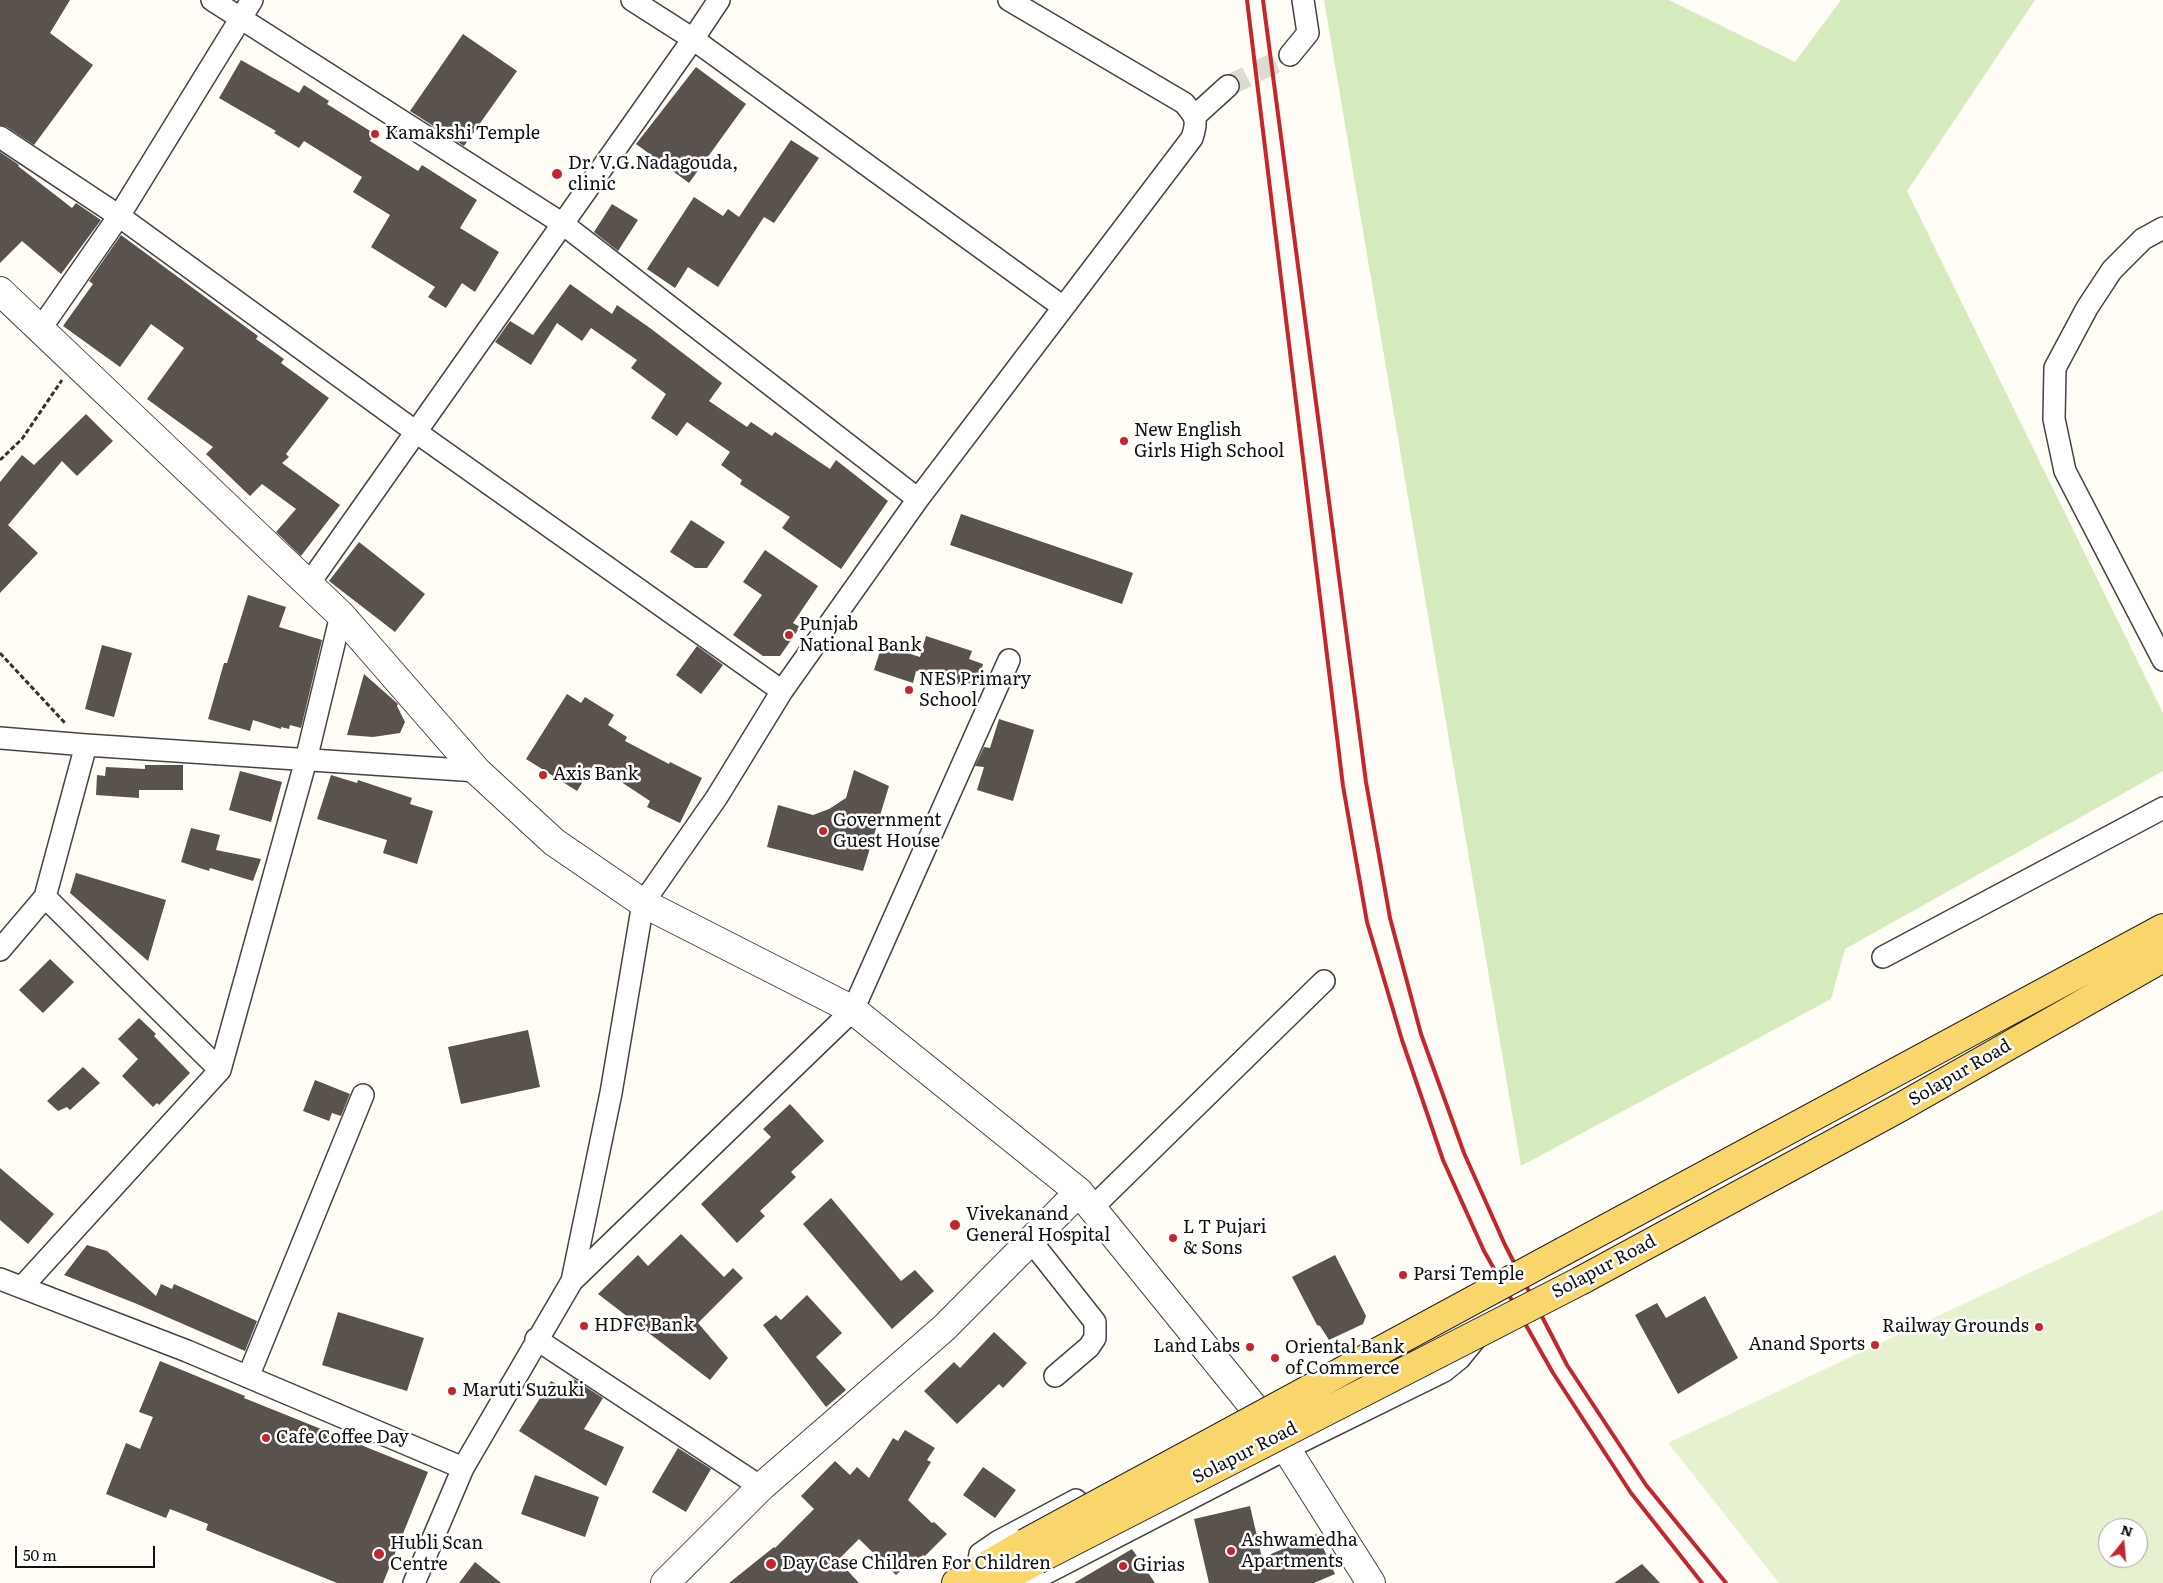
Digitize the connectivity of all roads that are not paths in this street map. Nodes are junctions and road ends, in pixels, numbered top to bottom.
1 (212, 0) edge
2 (252, 0) edge
3 (632, 0) edge
4 (719, 0) edge
5 (1009, 0) edge
6 (1303, 0) edge
7 (240, 18) junction
8 (693, 39) junction
9 (1290, 55) tunnel mouth
10 (1228, 86) tunnel mouth
11 (1195, 116) junction
12 (0, 137) edge
13 (119, 216) junction
14 (563, 224) junction
15 (2163, 228) edge
16 (0, 291) edge
17 (1063, 307) junction
18 (41, 328) junction
19 (416, 432) junction
20 (918, 499) junction
21 (308, 585) junction
22 (341, 615) junction
23 (1009, 660) dead end
24 (2163, 660) edge
25 (782, 691) junction
26 (0, 738) edge
27 (86, 745) junction
28 (306, 760) junction
29 (477, 771) junction
30 (2163, 808) edge
31 (45, 897) junction
32 (642, 903) junction
33 (2163, 928) edge
34 (0, 950) edge
35 (1883, 956) dead end
36 (2163, 958) edge
37 (1324, 981) dead end
38 (853, 1010) junction
39 (220, 1070) junction
40 (363, 1095) dead end
41 (1086, 1200) junction
42 (1031, 1241) junction
43 (0, 1279) edge
44 (572, 1281) junction
45 (22, 1287) junction
46 (1474, 1300) junction
47 (1482, 1331) junction
48 (536, 1340) junction
49 (1055, 1376) dead end
50 (248, 1377) junction
51 (1261, 1415) junction
52 (1286, 1449) junction
53 (463, 1468) junction
54 (761, 1487) junction
55 (1030, 1562) edge
56 (976, 1579) edge
57 (414, 1583) edge
58 (665, 1583) edge
59 (1371, 1583) edge

1 - 7 street
2 - 7 street
3 - 8 street
4 - 8 street
5 - 11 street
6 - 9 street
7 - 13 street
7 - 14 street
8 - 14 street
8 - 17 street
10 - 11 street
11 - 17 street
12 - 13 street
13 - 18 street
13 - 19 street
14 - 19 street
14 - 20 street
15 - 24 street
16 - 18 street
17 - 20 street
18 - 21 street
19 - 21 street
19 - 25 street
20 - 25 street
21 - 22 street
22 - 28 street
22 - 29 street
23 - 38 street
25 - 32 street
26 - 27 street
27 - 28 street
27 - 31 street
28 - 29 street
28 - 39 street
29 - 32 street
30 - 35 street
31 - 34 street
31 - 39 street
32 - 38 street
32 - 44 street
33 - 46 main road, Solapur Road, bridge
36 - 47 main road, Solapur Road, bridge
37 - 41 street
38 - 41 street
38 - 44 street
39 - 45 street
40 - 50 street
41 - 42 street
41 - 51 street
42 - 49 street
42 - 54 street
43 - 45 street
44 - 48 street
45 - 50 street
46 - 51 street
46 - 55 main road, Solapur Road, bridge
47 - 52 street
47 - 55 main road, Solapur Road, bridge
48 - 53 street
48 - 54 street
50 - 53 street
51 - 52 street
51 - 56 street
52 - 55 street
52 - 59 street
53 - 57 street
54 - 58 street
55 - 56 main road

